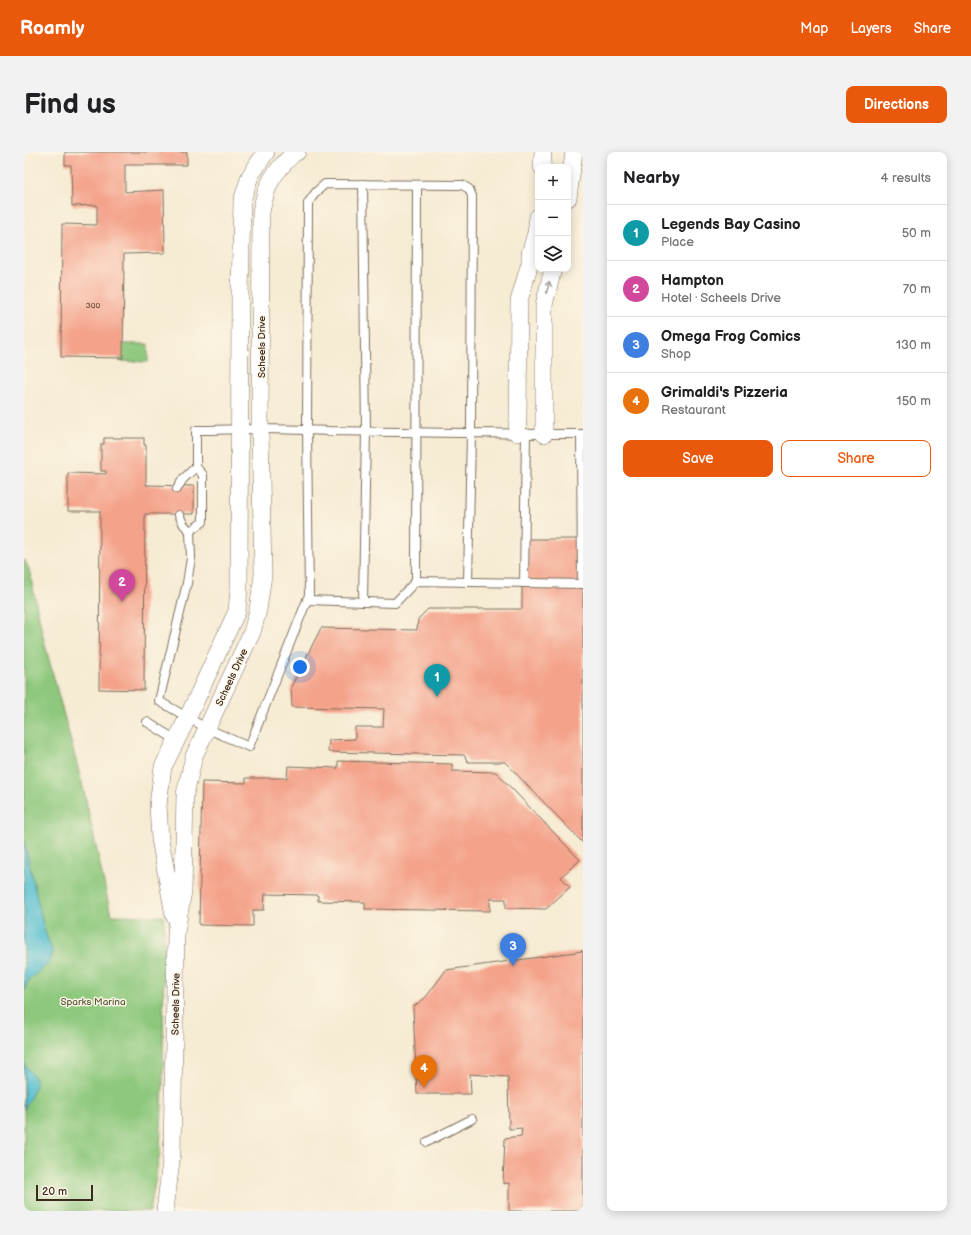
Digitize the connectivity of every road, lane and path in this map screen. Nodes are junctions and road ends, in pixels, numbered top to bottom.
1 (266, 152) edge
2 (297, 152) edge
3 (574, 152) edge
4 (571, 175) edge
5 (363, 184) junction
6 (417, 185) junction
7 (535, 236) edge
8 (552, 272) edge
9 (240, 294) junction
10 (239, 429) junction
11 (260, 429) junction
12 (307, 430) junction
13 (366, 432) junction
14 (416, 432) junction
15 (471, 433) junction
16 (521, 433) junction
17 (544, 434) junction
18 (582, 434) edge
19 (196, 467) junction
20 (177, 489) dead end
21 (179, 515) dead end
22 (190, 531) junction
23 (416, 581) junction
24 (468, 582) junction
25 (524, 583) junction
26 (583, 584) edge
27 (260, 598) junction
28 (307, 600) junction
29 (364, 602) junction
30 (188, 717) junction
31 (147, 722) dead end
32 (206, 728) junction
33 (176, 740) junction
34 (176, 932) junction
35 (472, 1119) dead end
36 (427, 1142) dead end
37 (166, 1211) edge

1 - 9 street
2 - 11 street, Scheels Drive
3 - 4 street
5 - 6 lane
5 - 12 lane
5 - 13 lane
6 - 14 lane
6 - 15 lane
7 - 16 street
17 -> 8 street
9 - 10 street
9 - 11 street
10 - 11 lane
10 - 19 lane
10 - 27 street
10 - 30 street
11 - 12 lane
11 - 27 street, Scheels Drive
12 - 13 lane
12 - 28 lane
13 - 14 lane
13 - 29 lane
14 - 15 lane
14 - 23 lane
15 - 16 lane
15 - 24 lane
16 - 17 lane
16 - 25 lane
17 - 18 lane
18 - 26 lane
19 - 20 lane
19 - 22 lane
21 - 22 lane
22 - 30 lane
23 - 24 lane
23 - 29 lane
24 - 25 lane
25 - 26 lane
27 - 32 street, Scheels Drive
28 - 29 lane
28 - 32 lane
30 - 32 lane
30 - 33 street
31 - 33 lane
32 - 34 street, Scheels Drive
33 - 34 street
34 - 37 street, Scheels Drive
35 - 36 lane

